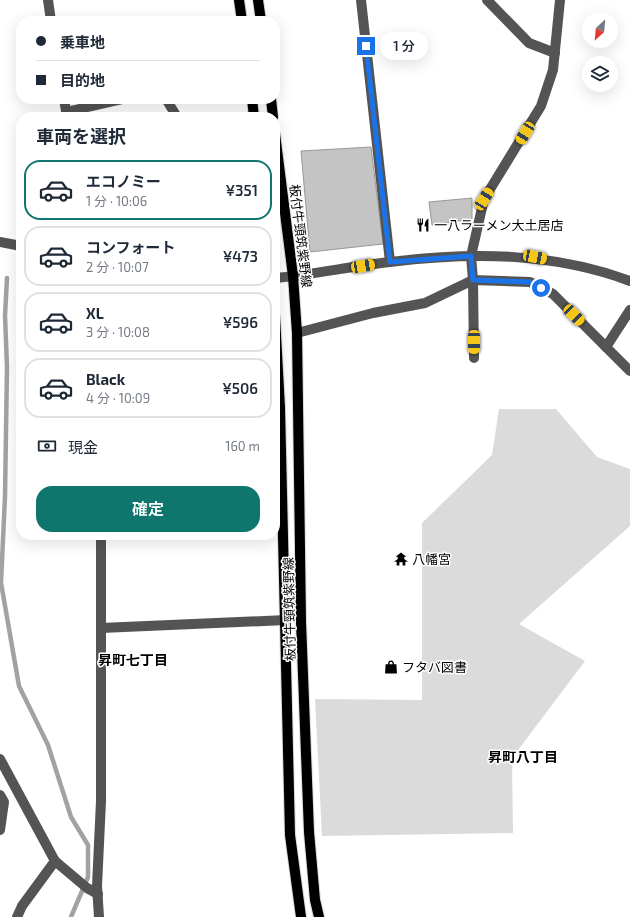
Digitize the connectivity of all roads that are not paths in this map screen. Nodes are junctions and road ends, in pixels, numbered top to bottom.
1 (48, 0) edge
2 (239, 0) edge
3 (258, 0) edge
4 (361, 0) edge
5 (487, 0) edge
6 (560, 0) edge
7 (50, 16) edge
8 (241, 16) edge
9 (260, 16) edge
10 (555, 53) junction
11 (104, 104) edge
12 (74, 112) edge
13 (280, 173) edge
14 (0, 242) edge
15 (16, 245) edge
16 (471, 256) junction
17 (390, 262) junction
18 (293, 276) junction
19 (280, 277) edge
20 (473, 280) junction
21 (630, 281) edge
22 (630, 310) edge
23 (297, 333) junction
24 (606, 347) junction
25 (474, 358) dead end
26 (630, 371) edge
27 (280, 461) edge
28 (101, 540) edge
29 (286, 620) junction
30 (101, 628) junction
31 (0, 759) edge
32 (0, 795) edge
33 (0, 830) edge
34 (55, 861) junction
35 (98, 894) junction
36 (17, 917) edge
37 (99, 917) edge
38 (301, 917) edge
39 (319, 917) edge

1 - 7 street
2 - 8 main road
3 - 9 main road
4 - 17 street
5 - 10 street
6 - 10 street
10 - 16 street
11 - 12 street
13 - 18 main road, 板付牛頸筑紫野線
14 - 15 street
16 - 17 street
16 - 20 street
16 - 21 street
17 - 18 street
18 - 19 street
18 - 23 main road, 板付牛頸筑紫野線
20 - 23 street
20 - 24 street
20 - 25 street
22 - 24 street
23 - 39 main road, 板付牛頸筑紫野線
24 - 26 street
27 - 29 main road, 板付牛頸筑紫野線
28 - 30 street
29 - 30 street
29 - 38 main road, 板付牛頸筑紫野線
30 - 35 street
31 - 34 street
32 - 33 street
34 - 35 street
34 - 36 street
35 - 37 street

